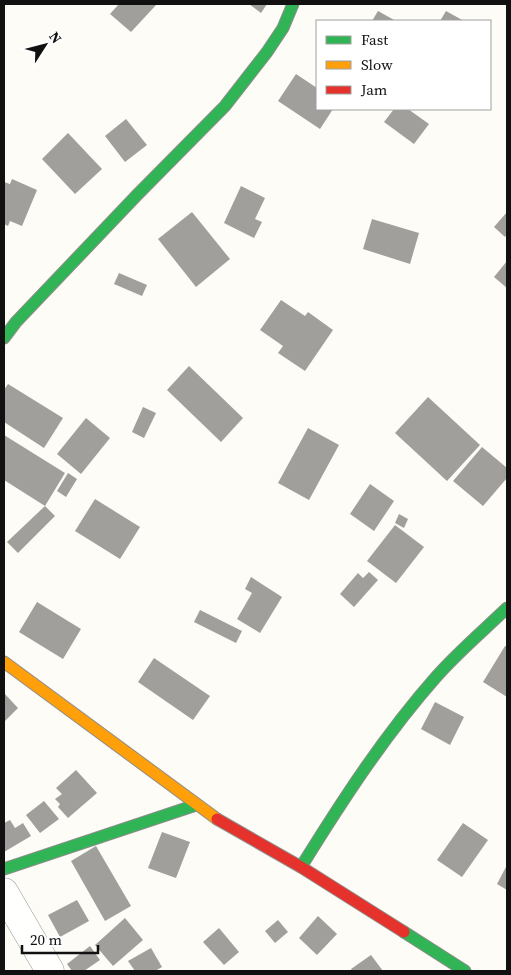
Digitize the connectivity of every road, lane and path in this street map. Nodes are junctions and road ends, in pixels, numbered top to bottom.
1 (293, 4) edge
2 (4, 338) edge
3 (507, 608) edge
4 (4, 662) edge
5 (196, 805) junction
6 (301, 867) junction
7 (4, 868) edge
8 (4, 892) edge
9 (50, 971) edge
10 (465, 971) edge

1 - 2 street
3 - 6 street
4 - 5 street
5 - 6 street
5 - 7 street
6 - 10 street
8 - 9 street

